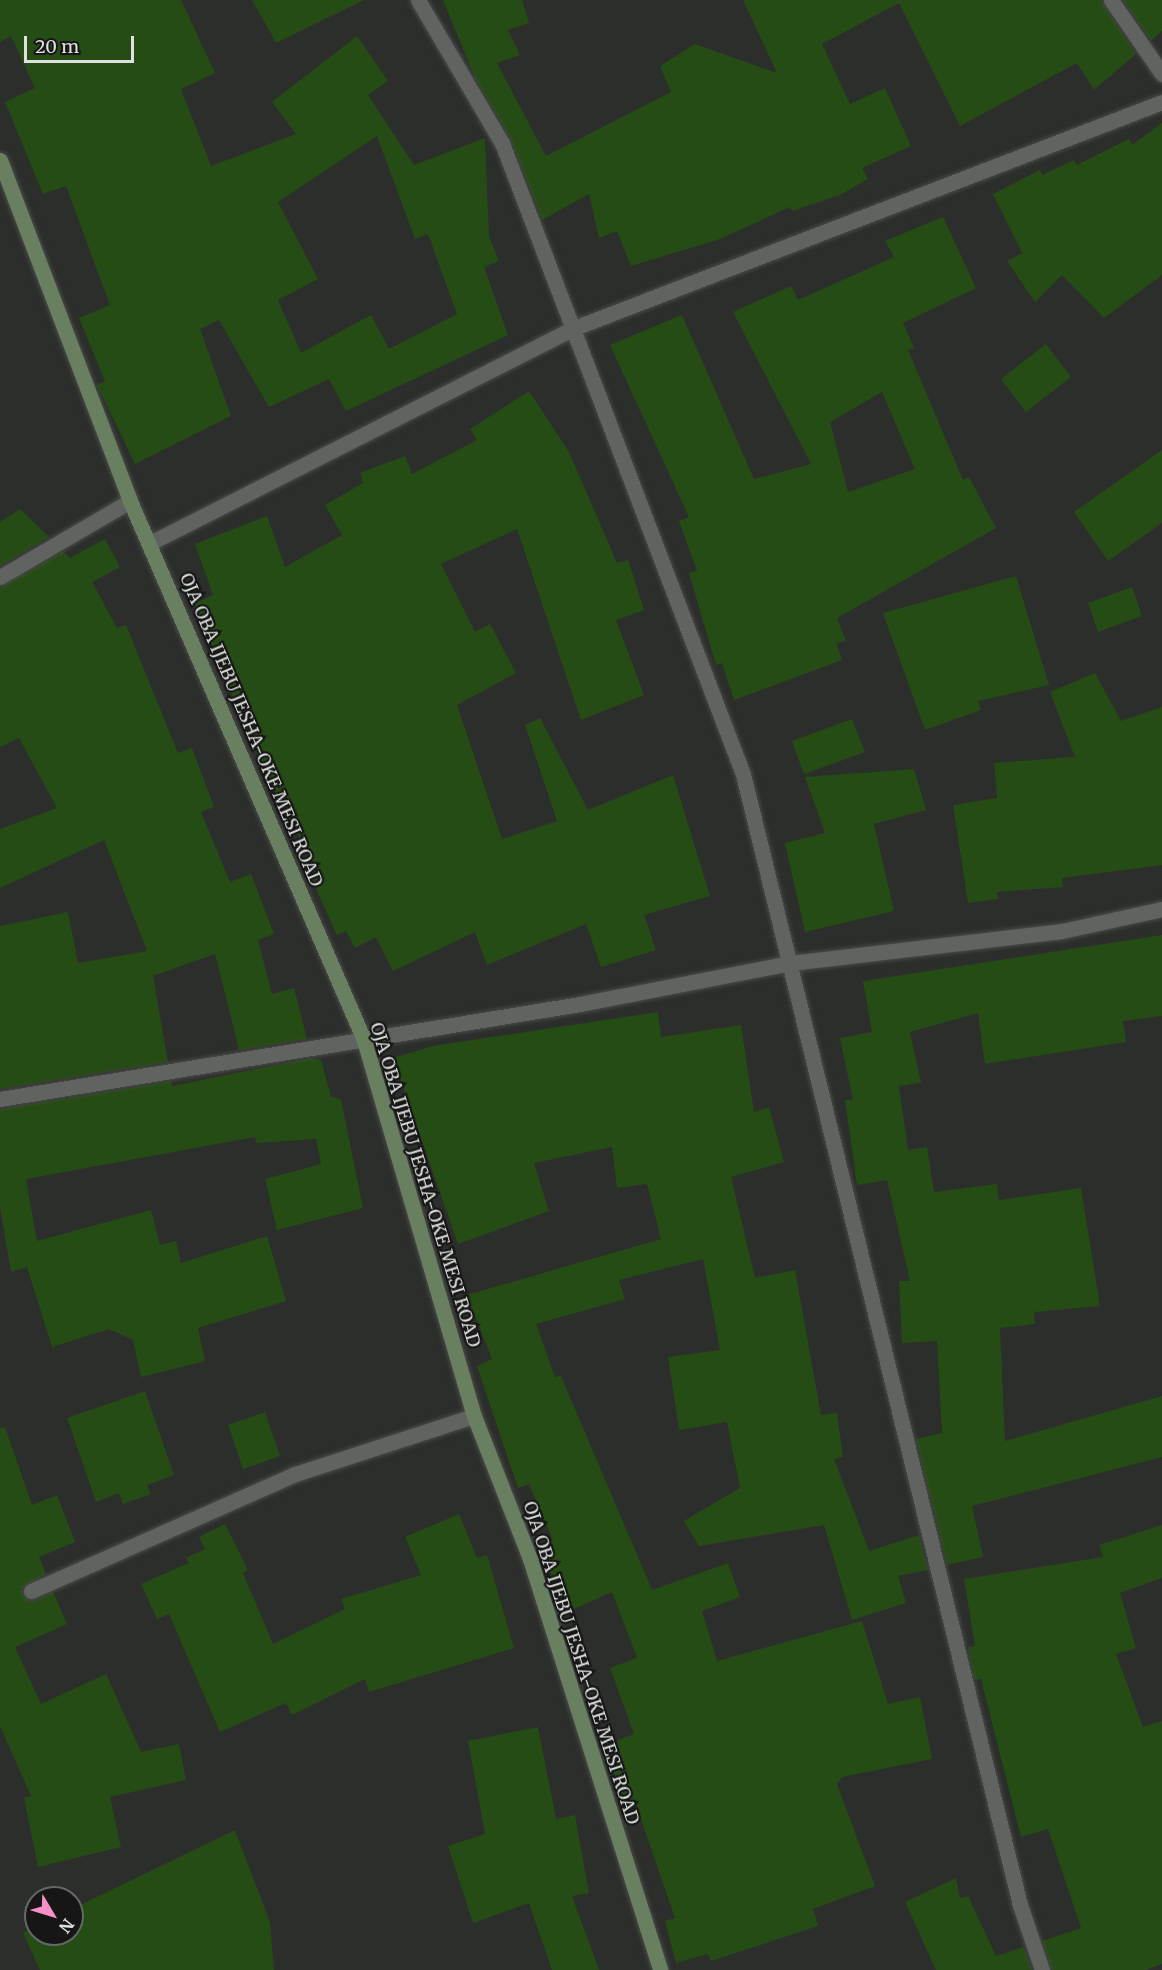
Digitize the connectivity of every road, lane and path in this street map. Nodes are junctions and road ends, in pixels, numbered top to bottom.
1 (418, 0) edge
2 (1112, 0) edge
3 (1162, 74) edge
4 (1162, 102) edge
5 (0, 160) edge
6 (569, 330) junction
7 (130, 501) junction
8 (150, 543) junction
9 (0, 577) edge
10 (1162, 909) edge
11 (790, 963) junction
12 (364, 1040) junction
13 (0, 1099) edge
14 (474, 1416) junction
15 (32, 1590) dead end
16 (660, 1970) edge
17 (1042, 1970) edge

1 - 6 street
2 - 3 street
4 - 6 street
5 - 7 main road, OJA OBA IJEBU JESHA-OKE MESI ROAD
6 - 8 street
6 - 11 street
7 - 8 main road, OJA OBA IJEBU JESHA-OKE MESI ROAD
7 - 9 street
8 - 12 main road, OJA OBA IJEBU JESHA-OKE MESI ROAD
10 - 11 street
11 - 12 street
11 - 17 street
12 - 13 street
12 - 14 main road, OJA OBA IJEBU JESHA-OKE MESI ROAD
14 - 15 street
14 - 16 main road, OJA OBA IJEBU JESHA-OKE MESI ROAD

